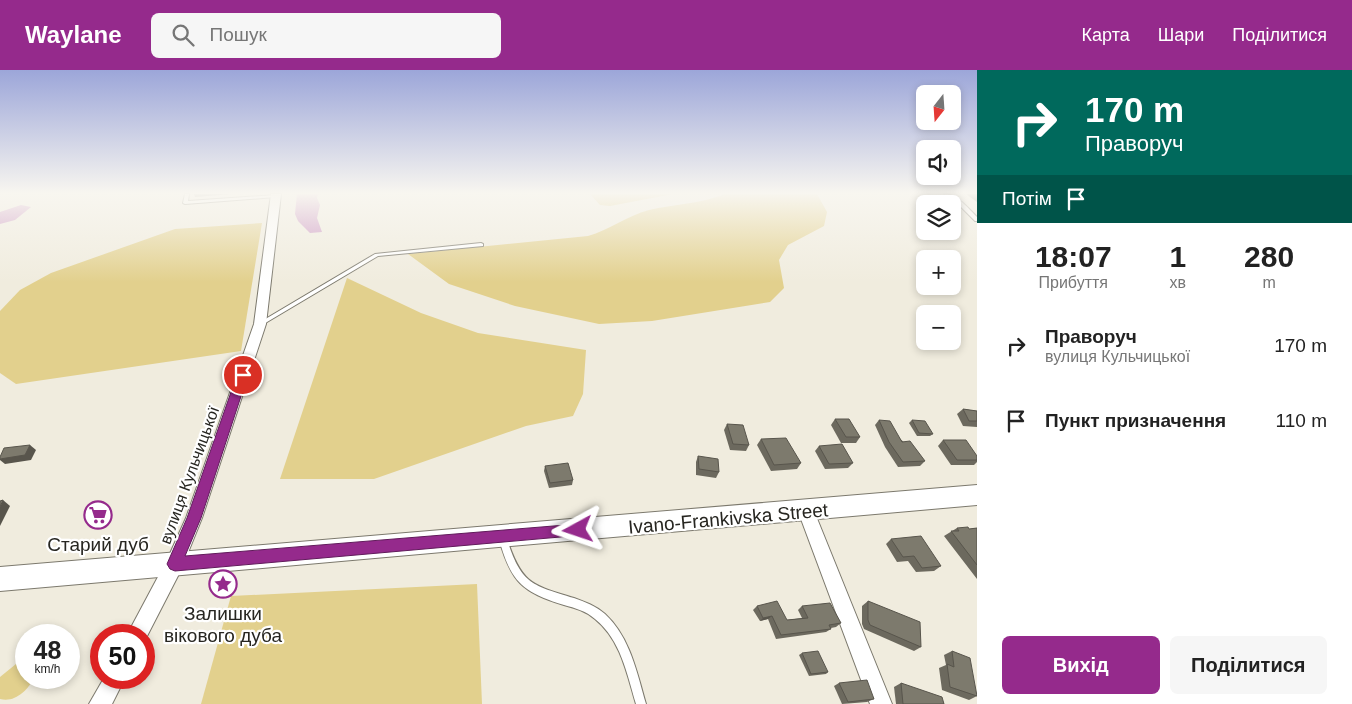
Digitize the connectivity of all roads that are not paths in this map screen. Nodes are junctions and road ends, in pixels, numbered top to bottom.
1 (272, 224) edge
2 (481, 245) dead end
3 (260, 324) junction
4 (977, 495) edge
5 (806, 511) junction
6 (502, 537) junction
7 (175, 564) junction
8 (0, 579) edge
9 (143, 624) edge
10 (108, 689) edge
11 (100, 704) edge
12 (641, 704) edge
13 (881, 704) edge

1 - 3 street, вулиця Кульчицької
2 - 3 lane
3 - 7 street, вулиця Кульчицької
4 - 5 main road, Ivano-Frankivska Street
5 - 6 main road, Ivano-Frankivska Street
5 - 13 street
6 - 7 main road, Ivano-Frankivska Street
6 - 12 lane
7 - 8 main road, Ivano-Frankivska Street
7 - 9 street, вулиця Кульчицької
10 - 11 street

